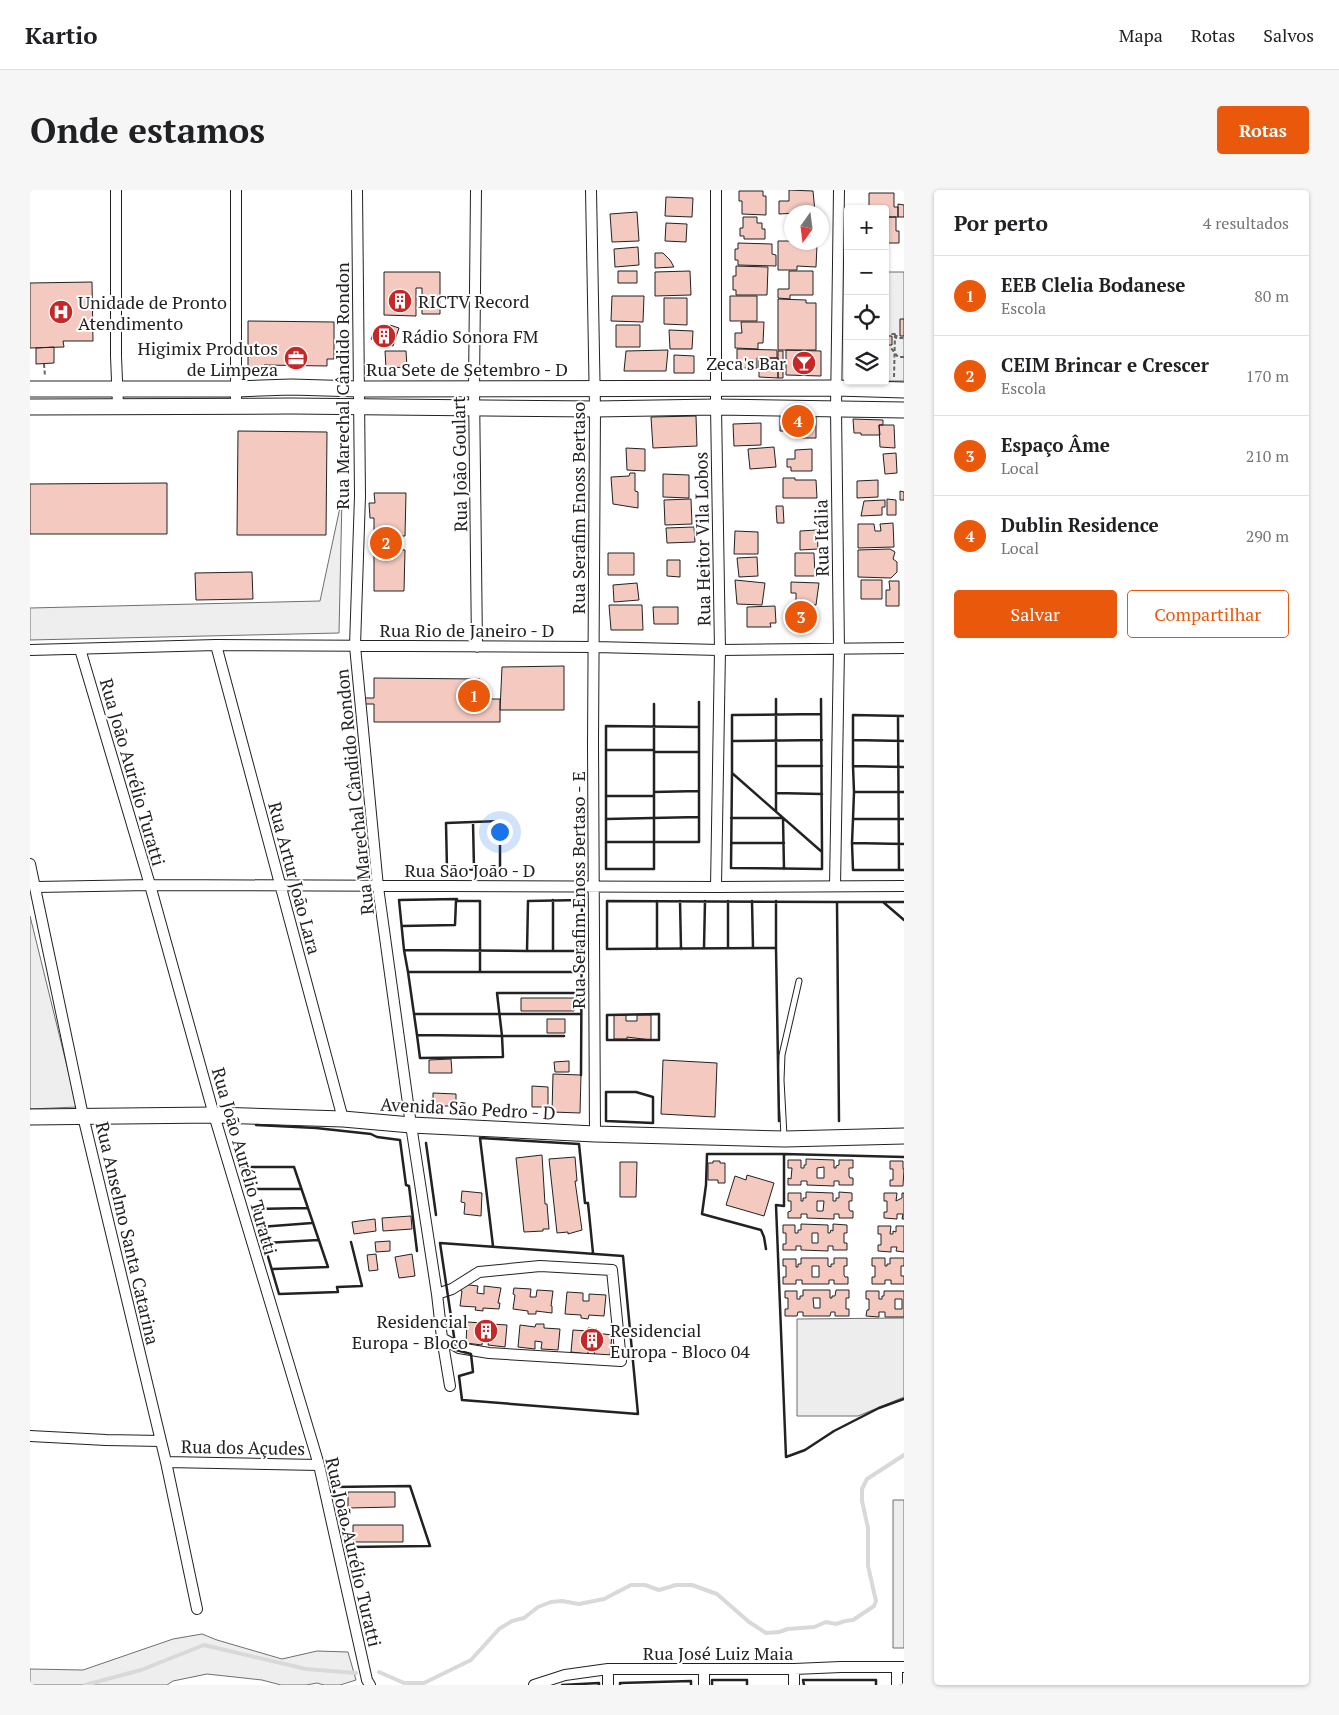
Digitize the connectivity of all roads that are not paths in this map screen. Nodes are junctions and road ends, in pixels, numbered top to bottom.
1 (116, 190) edge
2 (236, 190) edge
3 (357, 190) edge
4 (476, 190) edge
5 (591, 190) edge
6 (716, 190) edge
7 (839, 190) edge
8 (899, 384) edge
9 (291, 387) junction
10 (474, 388) junction
11 (594, 388) junction
12 (836, 388) junction
13 (30, 389) edge
14 (117, 389) junction
15 (236, 389) junction
16 (359, 389) junction
17 (716, 389) junction
18 (118, 406) junction
19 (291, 406) junction
20 (359, 406) junction
21 (30, 407) edge
22 (236, 407) junction
23 (716, 407) junction
24 (474, 408) junction
25 (595, 408) junction
26 (836, 409) junction
27 (904, 410) edge
28 (216, 645) junction
29 (356, 646) junction
30 (477, 647) junction
31 (594, 647) junction
32 (904, 648) edge
33 (80, 649) junction
34 (839, 649) junction
35 (30, 650) edge
36 (720, 650) junction
37 (30, 864) edge
38 (150, 885) junction
39 (280, 886) junction
40 (835, 886) junction
41 (904, 886) edge
42 (36, 887) junction
43 (378, 887) junction
44 (594, 887) junction
45 (716, 887) junction
46 (798, 981) dead end
47 (214, 1115) junction
48 (83, 1116) junction
49 (30, 1117) edge
50 (343, 1119) junction
51 (411, 1125) junction
52 (595, 1134) junction
53 (904, 1136) edge
54 (784, 1139) junction
55 (437, 1294) junction
56 (442, 1338) junction
57 (450, 1386) dead end
58 (30, 1436) edge
59 (161, 1441) junction
60 (166, 1462) junction
61 (319, 1465) junction
62 (197, 1609) dead end
63 (901, 1667) edge
64 (608, 1669) junction
65 (704, 1669) junction
66 (794, 1669) junction
67 (370, 1685) edge
68 (534, 1685) edge
69 (608, 1685) edge
70 (704, 1685) edge
71 (794, 1685) edge
72 (897, 1685) edge

1 - 14 street
2 - 15 street
3 - 16 street, Rua Marechal Cândido Rondon
4 - 10 street, Rua João Goulart
5 - 11 street, Rua Serafim Enoss Bertaso
6 - 17 street, Rua Heitor Vila Lobos
7 - 12 street, Rua Itália
8 - 12 street, Rua Sete de Setembro - D
9 - 15 street, Rua Sete de Setembro - D
9 - 16 street, Rua Sete de Setembro - D
9 - 19 street
10 - 11 street, Rua Sete de Setembro - D
10 - 16 street, Rua Sete de Setembro - D
10 - 24 street, Rua João Goulart
11 - 17 street, Rua Sete de Setembro - D
11 - 25 street, Rua Serafim Enoss Bertaso
12 - 17 street, Rua Sete de Setembro - D
12 - 26 street, Rua Itália
13 - 14 street, Rua Sete de Setembro - D
14 - 15 street, Rua Sete de Setembro - D
14 - 18 street
15 - 22 street
16 - 20 street, Rua Marechal Cândido Rondon
17 - 23 street, Rua Heitor Vila Lobos
18 - 21 street
18 - 22 street
19 - 20 street
19 - 22 street
20 - 24 street
20 - 29 street, Rua Marechal Cândido Rondon
23 - 25 street
23 - 26 street
23 - 36 street, Rua Heitor Vila Lobos
24 - 25 street
24 - 30 street, Rua João Goulart
25 - 31 street, Rua Serafim Enoss Bertaso
26 - 27 street
26 - 34 street, Rua Itália
28 - 29 street, Rua Rio de Janeiro - D
28 - 33 street, Rua Rio de Janeiro - D
28 - 39 street, Rua Artur João Lara
29 - 30 street, Rua Rio de Janeiro - D
29 - 43 street, Rua Marechal Cândido Rondon
30 - 31 street, Rua Rio de Janeiro - D
31 - 36 street, Rua Rio de Janeiro - D
31 - 44 street, Rua Serafim Enoss Bertaso - E
32 - 34 street, Rua Rio de Janeiro - D
33 - 35 street, Rua Rio de Janeiro - D
33 - 38 street, Rua João Aurélio Turatti
34 - 36 street, Rua Rio de Janeiro - D
34 - 40 street, Rua Itália
36 - 45 street, Rua Heitor Vila Lobos
37 - 42 street, Rua Anselmo Santa Catarina
38 - 39 street, Rua São João - D
38 - 42 street, Rua São João - D
38 - 47 street, Rua João Aurélio Turatti
39 - 43 street, Rua São João - D
39 - 50 street, Rua Artur João Lara
40 - 41 street, Rua São João - D
40 - 45 street, Rua São João - D
42 - 48 street, Rua Anselmo Santa Catarina
43 - 44 street, Rua São João - D
43 - 51 street, Rua Marechal Cândido Rondon
44 - 45 street, Rua São João - D
44 - 52 street, Rua Serafim Enoss Bertaso - E
46 - 54 lane
47 - 48 street, Avenida São Pedro - D
47 - 50 street, Avenida São Pedro - D
47 - 61 street, Rua João Aurélio Turatti
48 - 49 street, Avenida São Pedro - D
48 - 59 street, Rua Anselmo Santa Catarina
50 - 51 street, Avenida São Pedro - D
51 - 52 street, Avenida São Pedro - D
51 - 55 street, Rua Marechal Cândido Rondon
52 - 54 street, Avenida São Pedro - D
53 - 54 street, Avenida São Pedro - D
55 - 56 street, Rua Marechal Cândido Rondon
55 - 56 street
56 - 57 street, Rua Marechal Cândido Rondon
58 - 59 street, Rua dos Açudes
59 - 60 street, Rua Anselmo Santa Catarina
60 - 61 street, Rua dos Açudes
60 - 62 street, Rua Anselmo Santa Catarina
61 - 67 street, Rua João Aurélio Turatti
63 - 66 street, Rua José Luiz Maia
63 - 72 street
64 - 65 street, Rua José Luiz Maia
64 - 68 street, Rua José Luiz Maia
64 - 69 street
65 - 66 street, Rua José Luiz Maia
65 - 70 street
66 - 71 street

